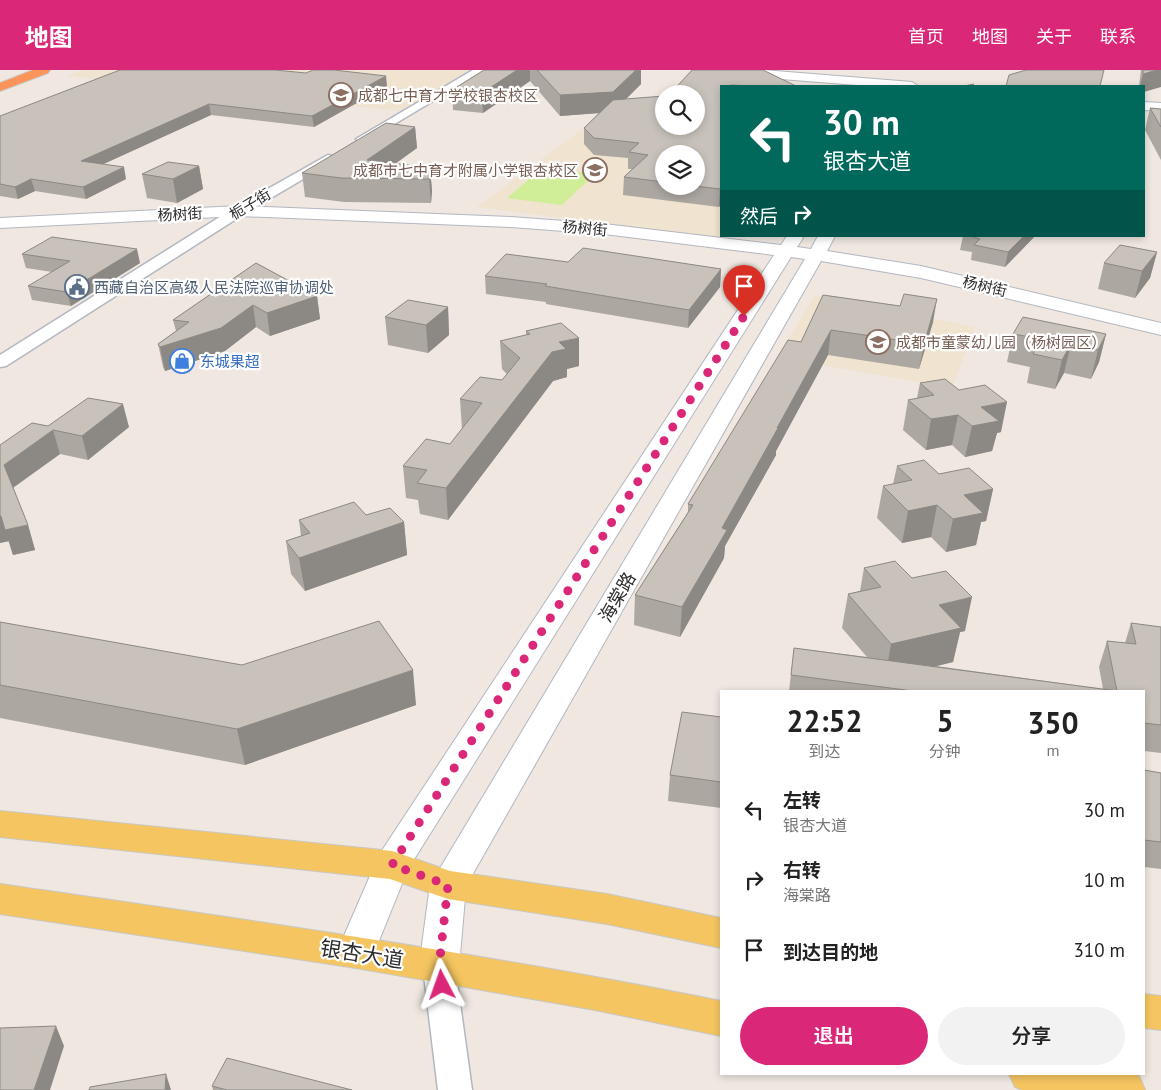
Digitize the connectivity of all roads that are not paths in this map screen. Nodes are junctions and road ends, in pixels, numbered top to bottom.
1 (18, 70) edge
2 (44, 70) edge
3 (480, 70) edge
4 (718, 70) edge
5 (898, 70) edge
6 (0, 76) edge
7 (914, 84) edge
8 (888, 85) edge
9 (0, 86) edge
10 (1145, 106) edge
11 (1161, 107) edge
12 (239, 211) junction
13 (0, 223) edge
14 (790, 244) edge
15 (821, 246) edge
16 (1161, 329) edge
17 (0, 362) edge
18 (0, 824) edge
19 (392, 865) junction
20 (448, 885) junction
21 (0, 899) edge
22 (720, 933) edge
23 (356, 952) junction
24 (439, 967) junction
25 (1145, 1011) edge
26 (1161, 1013) edge
27 (720, 1019) edge
28 (1036, 1075) edge
29 (455, 1090) edge
30 (1124, 1090) edge

1 - 6 highway
2 - 9 highway
3 - 12 street, 栀子街
4 - 8 main road
5 - 8 main road
7 - 8 main road
10 - 11 main road
12 - 13 main road, 杨树街
12 - 14 main road, 杨树街
12 - 17 street, 栀子街
14 - 15 main road, 杨树街
14 - 19 main road
15 - 16 main road, 杨树街
15 - 20 main road, 海棠路
18 - 19 main road
19 - 20 main road
19 - 23 main road
20 - 22 main road
20 - 24 main road, 海棠路
21 - 23 main road, 银杏大道
23 - 24 main road, 银杏大道
24 - 27 main road, 银杏大道
24 - 29 street
25 - 26 main road
28 - 30 main road

